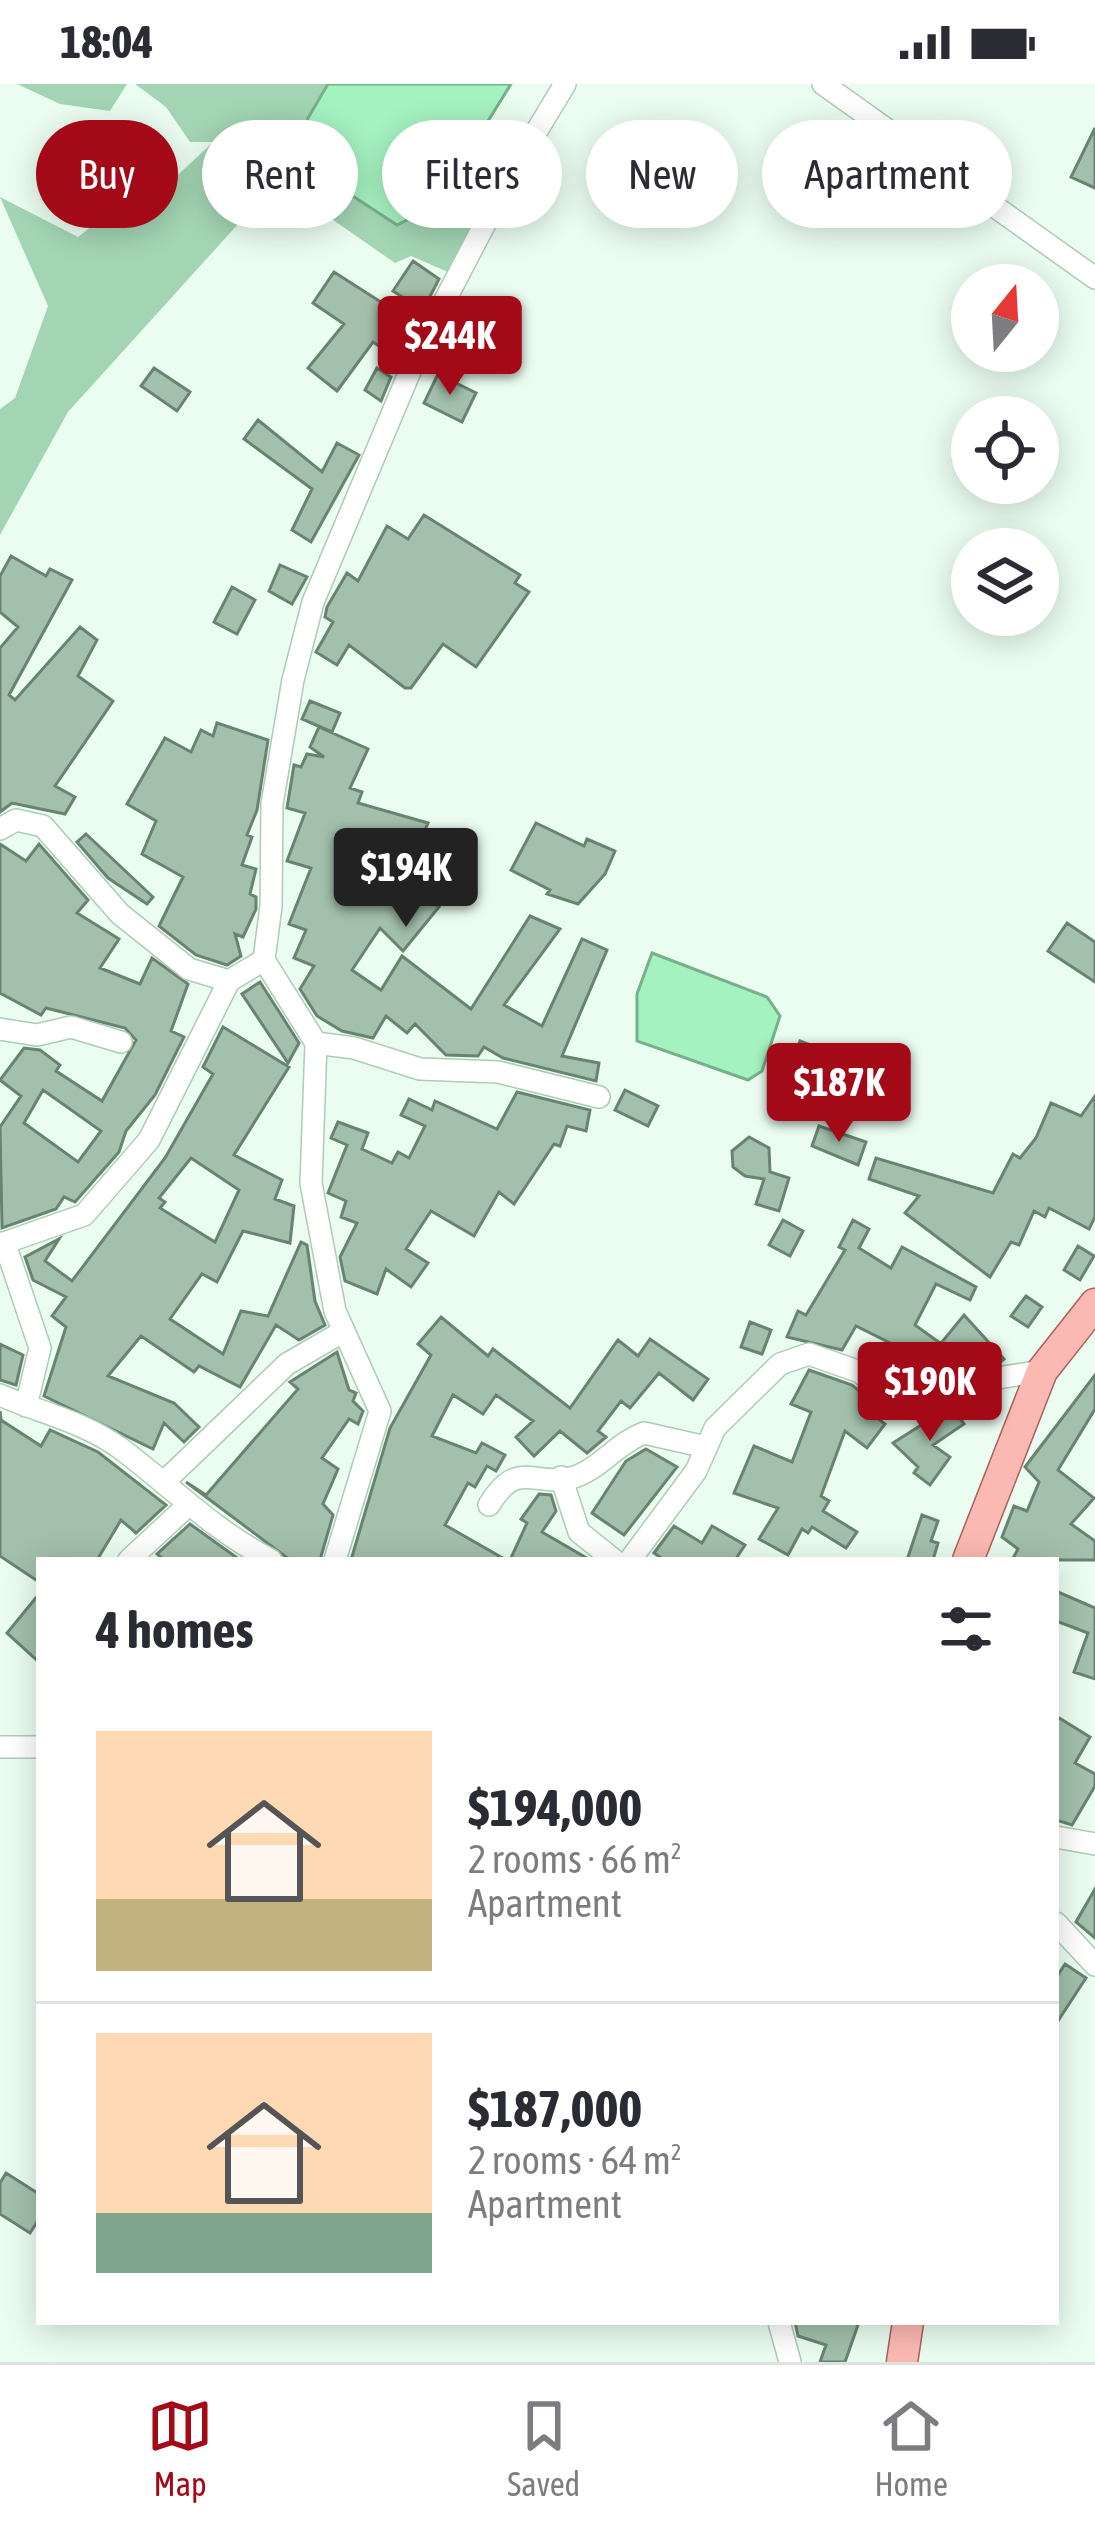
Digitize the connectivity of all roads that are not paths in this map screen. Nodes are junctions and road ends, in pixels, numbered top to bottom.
1 (565, 84) edge
2 (823, 84) edge
3 (1095, 278) edge
4 (0, 829) edge
5 (264, 960) junction
6 (229, 981) junction
7 (0, 1029) edge
8 (121, 1042) dead end
9 (316, 1043) junction
10 (599, 1097) dead end
11 (0, 1244) edge
12 (1095, 1304) edge
13 (344, 1331) junction
14 (1042, 1371) junction
15 (0, 1395) edge
16 (26, 1406) junction
17 (706, 1448) junction
18 (561, 1478) junction
19 (163, 1483) junction
20 (489, 1505) dead end
21 (186, 1507) junction
22 (132, 1557) edge
23 (267, 1557) edge
24 (336, 1557) edge
25 (610, 1557) edge
26 (632, 1557) edge
27 (969, 1557) edge
28 (0, 1747) edge
29 (36, 1748) edge
30 (1059, 1838) edge
31 (1095, 1844) edge
32 (1059, 1926) edge
33 (1095, 1965) edge
34 (780, 2325) edge
35 (908, 2325) edge
36 (790, 2362) edge
37 (902, 2362) edge

1 - 5 street
2 - 3 street
4 - 6 street
5 - 6 street
5 - 9 street
6 - 11 street
7 - 8 street
9 - 10 street
9 - 13 street
11 - 16 street
12 - 14 main road
13 - 19 street
13 - 24 street
14 - 17 street
14 - 27 main road
15 - 16 street
16 - 19 street
17 - 18 street
17 - 26 street
18 - 20 street
18 - 25 street
19 - 21 street
21 - 22 street
21 - 23 street
28 - 29 street
30 - 31 street
32 - 33 street
34 - 36 street
35 - 37 main road

